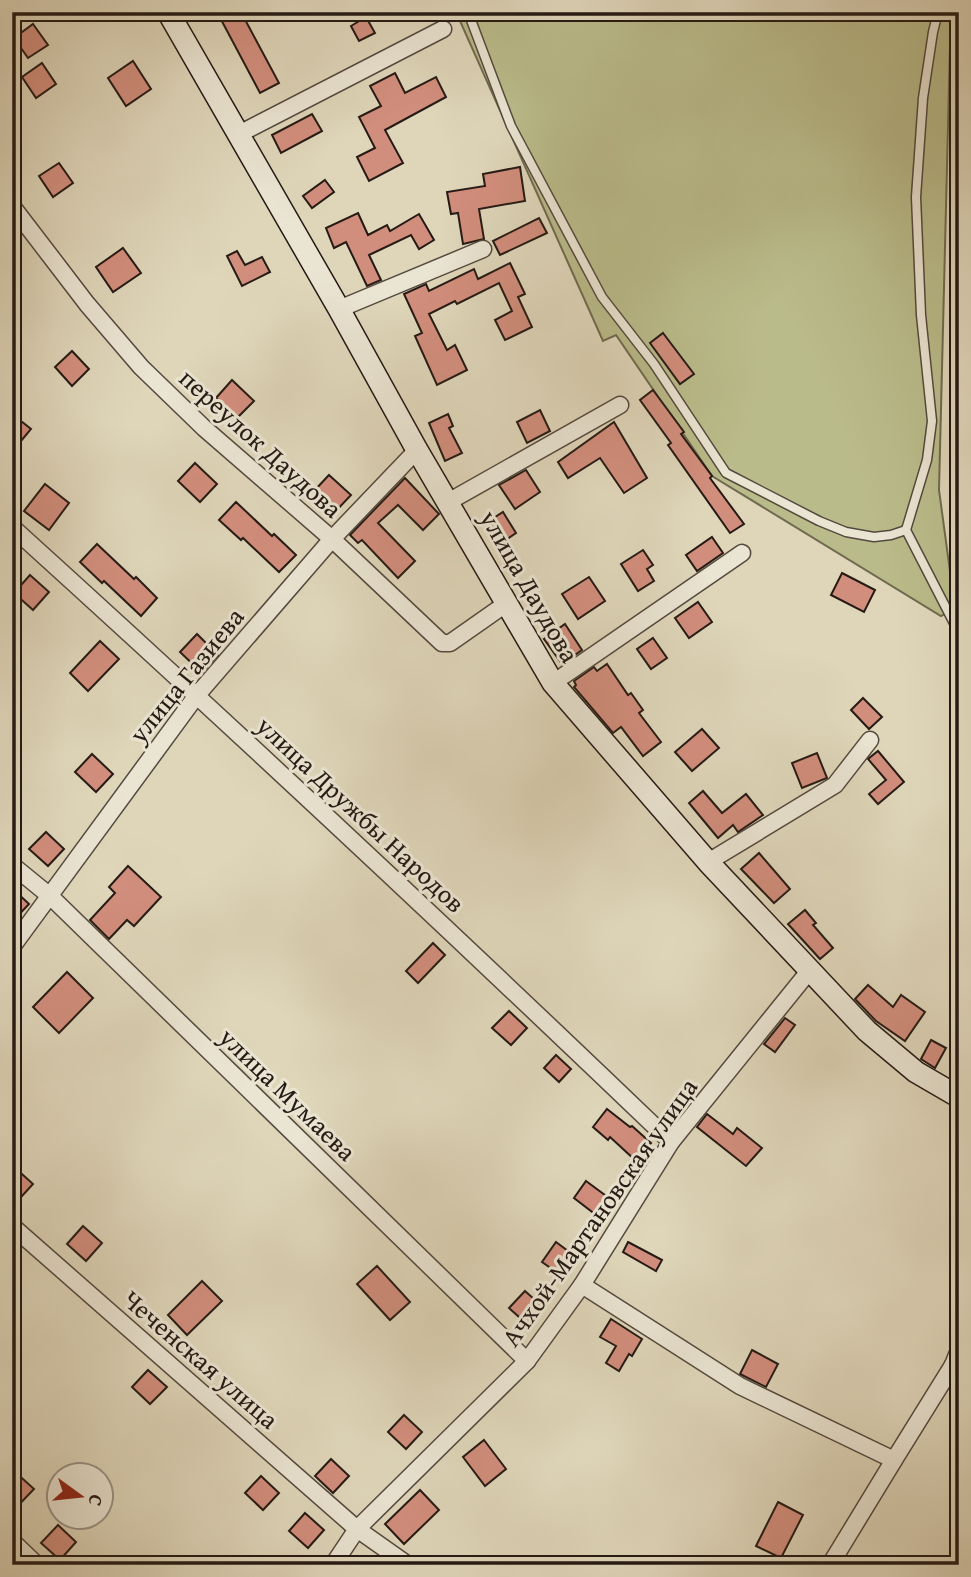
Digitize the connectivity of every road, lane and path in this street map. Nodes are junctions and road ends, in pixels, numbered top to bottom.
1 (168, 12) edge
2 (468, 12) edge
3 (938, 12) edge
4 (443, 29) dead end
5 (239, 134) junction
6 (12, 206) edge
7 (483, 249) dead end
8 (339, 309) junction
9 (620, 405) dead end
10 (417, 450) junction
11 (448, 502) junction
12 (12, 527) edge
13 (906, 530) junction
14 (332, 539) junction
15 (743, 553) dead end
16 (507, 603) junction
17 (959, 634) edge
18 (553, 682) junction
19 (197, 695) junction
20 (870, 740) dead end
21 (708, 862) junction
22 (12, 865) edge
23 (50, 896) junction
24 (12, 947) edge
25 (810, 970) junction
26 (959, 1097) edge
27 (671, 1142) junction
28 (12, 1226) edge
29 (582, 1285) junction
30 (956, 1357) edge
31 (527, 1361) junction
32 (959, 1391) edge
33 (894, 1460) junction
34 (357, 1529) junction
35 (12, 1541) edge
36 (37, 1565) edge
37 (333, 1565) edge
38 (408, 1565) edge
39 (830, 1565) edge

1 - 5 street, улица Даудова
2 - 13 lane
3 - 13 lane
4 - 5 street
5 - 8 street, улица Даудова
6 - 14 street, переулок Даудова
7 - 8 street
8 - 10 street, улица Даудова
9 - 11 street
10 - 11 street, улица Даудова
10 - 14 street, улица Газиева
11 - 16 street, улица Даудова
12 - 19 street, улица Дружбы Народов
13 - 17 lane
14 - 16 street, переулок Даудова
14 - 19 street, улица Газиева
15 - 18 street
16 - 18 street, улица Даудова
18 - 21 street, улица Даудова
19 - 23 street, улица Газиева
19 - 27 street, улица Дружбы Народов
20 - 21 street
21 - 25 street, улица Даудова
22 - 23 street, улица Мумаева
23 - 24 street, улица Газиева
23 - 31 street, улица Мумаева
25 - 26 street, улица Даудова
25 - 27 street, Ачхой-Мартановская улица
27 - 29 street, Ачхой-Мартановская улица
28 - 34 street, Чеченская улица
29 - 31 street, Ачхой-Мартановская улица
29 - 33 street
30 - 32 street
30 - 33 street
31 - 34 street, Ачхой-Мартановская улица
33 - 39 street
34 - 37 street, Ачхой-Мартановская улица
34 - 38 street, Чеченская улица
35 - 36 street

